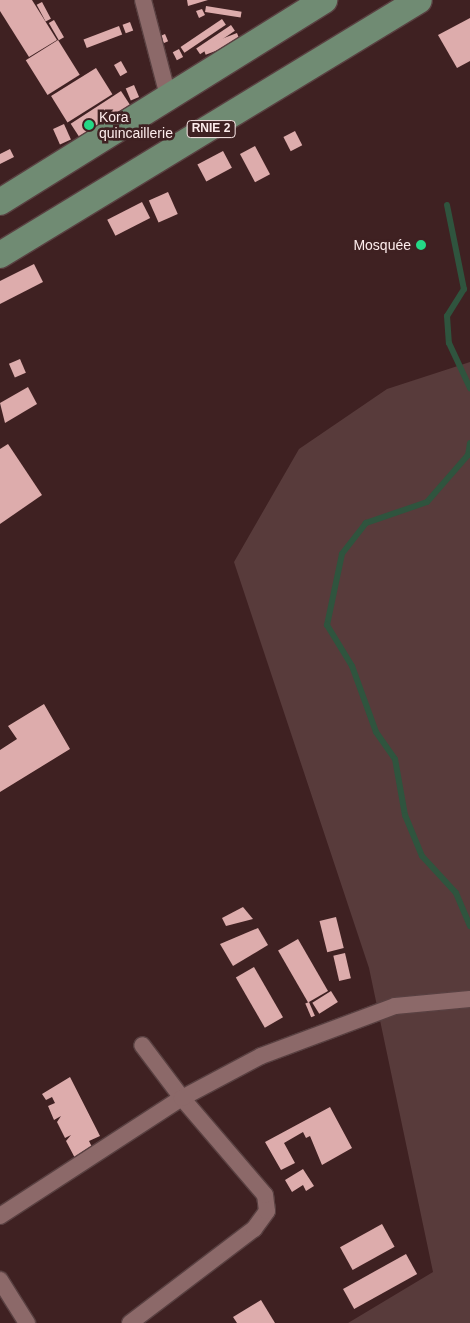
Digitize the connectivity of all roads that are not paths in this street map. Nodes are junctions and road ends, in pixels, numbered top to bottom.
1 (143, 0) edge
2 (324, 0) edge
3 (420, 0) edge
4 (168, 96) junction
5 (0, 202) edge
6 (0, 254) edge
7 (470, 999) edge
8 (142, 1045) dead end
9 (182, 1098) junction
10 (0, 1216) edge
11 (0, 1280) edge
12 (27, 1323) edge
13 (130, 1323) edge

1 - 4 street
2 - 4 main road
3 - 6 main road, RNIE 2
4 - 5 main road
7 - 9 street
8 - 9 street
9 - 10 street
9 - 13 street
11 - 12 street

